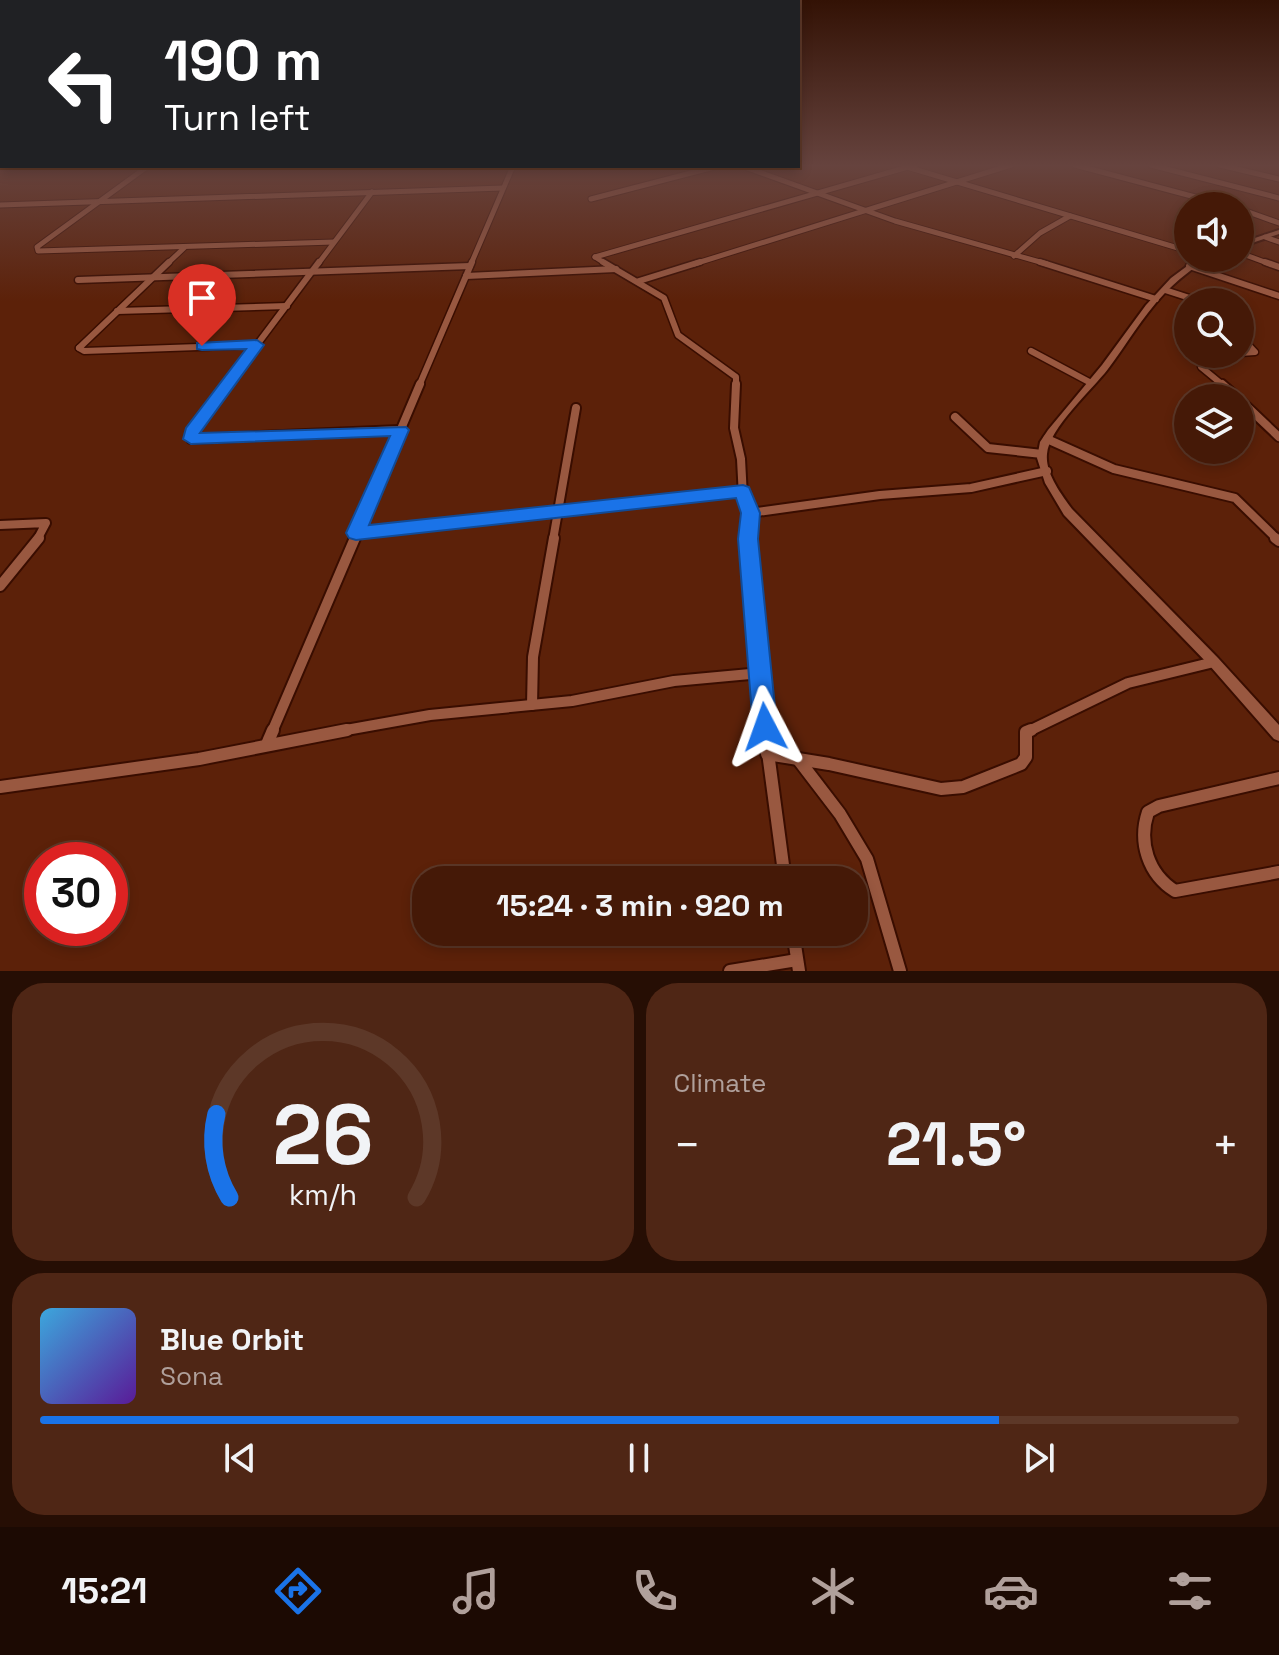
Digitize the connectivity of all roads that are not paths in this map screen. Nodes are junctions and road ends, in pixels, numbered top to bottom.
1 (87, 210) edge
2 (358, 210) edge
3 (494, 210) edge
4 (753, 210) edge
5 (864, 210) edge
6 (866, 210) edge
7 (1051, 210) edge
8 (1254, 214) edge
9 (1070, 216) junction
10 (1279, 223) edge
11 (1279, 232) edge
12 (1265, 237) junction
13 (1254, 241) edge
14 (334, 242) junction
15 (1279, 242) edge
16 (185, 247) junction
17 (1174, 247) edge
18 (1014, 256) junction
19 (1254, 258) edge
20 (470, 266) junction
21 (1279, 267) edge
22 (617, 269) junction
23 (312, 272) junction
24 (1183, 272) edge
25 (1207, 272) edge
26 (466, 276) junction
27 (151, 278) junction
28 (78, 280) dead end
29 (639, 281) junction
30 (1165, 290) junction
31 (1174, 293) edge
32 (1279, 296) edge
33 (1156, 299) junction
34 (287, 306) junction
35 (117, 311) junction
36 (257, 345) junction
37 (1031, 351) dead end
38 (1202, 368) edge
39 (1091, 383) junction
40 (1221, 384) edge
41 (576, 408) dead end
42 (1254, 413) edge
43 (955, 417) dead end
44 (400, 430) junction
45 (1279, 437) edge
46 (1047, 439) junction
47 (1042, 454) junction
48 (1047, 471) junction
49 (743, 491) junction
50 (558, 513) junction
51 (750, 513) junction
52 (0, 525) edge
53 (356, 533) junction
54 (1279, 541) edge
55 (0, 586) edge
56 (1214, 662) junction
57 (761, 673) junction
58 (532, 705) junction
59 (1279, 735) edge
60 (267, 744) junction
61 (767, 754) junction
62 (797, 759) junction
63 (1279, 778) edge
64 (0, 787) edge
65 (783, 866) edge
66 (1279, 872) edge
67 (798, 965) edge
68 (730, 971) edge
69 (900, 971) edge

1 - 16 street
2 - 14 street
3 - 20 street
4 - 22 street
5 - 29 street
6 - 18 street
7 - 9 street
8 - 10 street
9 - 17 street
9 - 18 street
11 - 12 street
12 - 13 street
12 - 15 street
14 - 16 street
14 - 23 street
16 - 27 street
18 - 33 street
19 - 21 street
20 - 23 street
20 - 26 street
22 - 26 street
22 - 29 street
23 - 27 street
23 - 34 street
24 - 30 street
25 - 32 street
26 - 44 street
27 - 28 street
27 - 35 street
29 - 49 street
30 - 31 street
30 - 33 street
33 - 39 street
34 - 35 street
34 - 36 street
35 - 36 street
36 - 44 street
37 - 39 street
38 - 40 street
39 - 46 street
41 - 50 street
42 - 45 street
43 - 47 street
44 - 53 street
46 - 47 street
46 - 54 street
47 - 48 street
48 - 51 street
48 - 56 street
49 - 50 street
49 - 51 street
50 - 53 street
50 - 58 street
51 - 57 street
52 - 55 street
53 - 60 street
56 - 59 street
56 - 62 street
57 - 58 street
57 - 61 street
58 - 60 street
60 - 64 street
61 - 62 street
61 - 65 street
62 - 69 street
63 - 66 street
67 - 68 street

